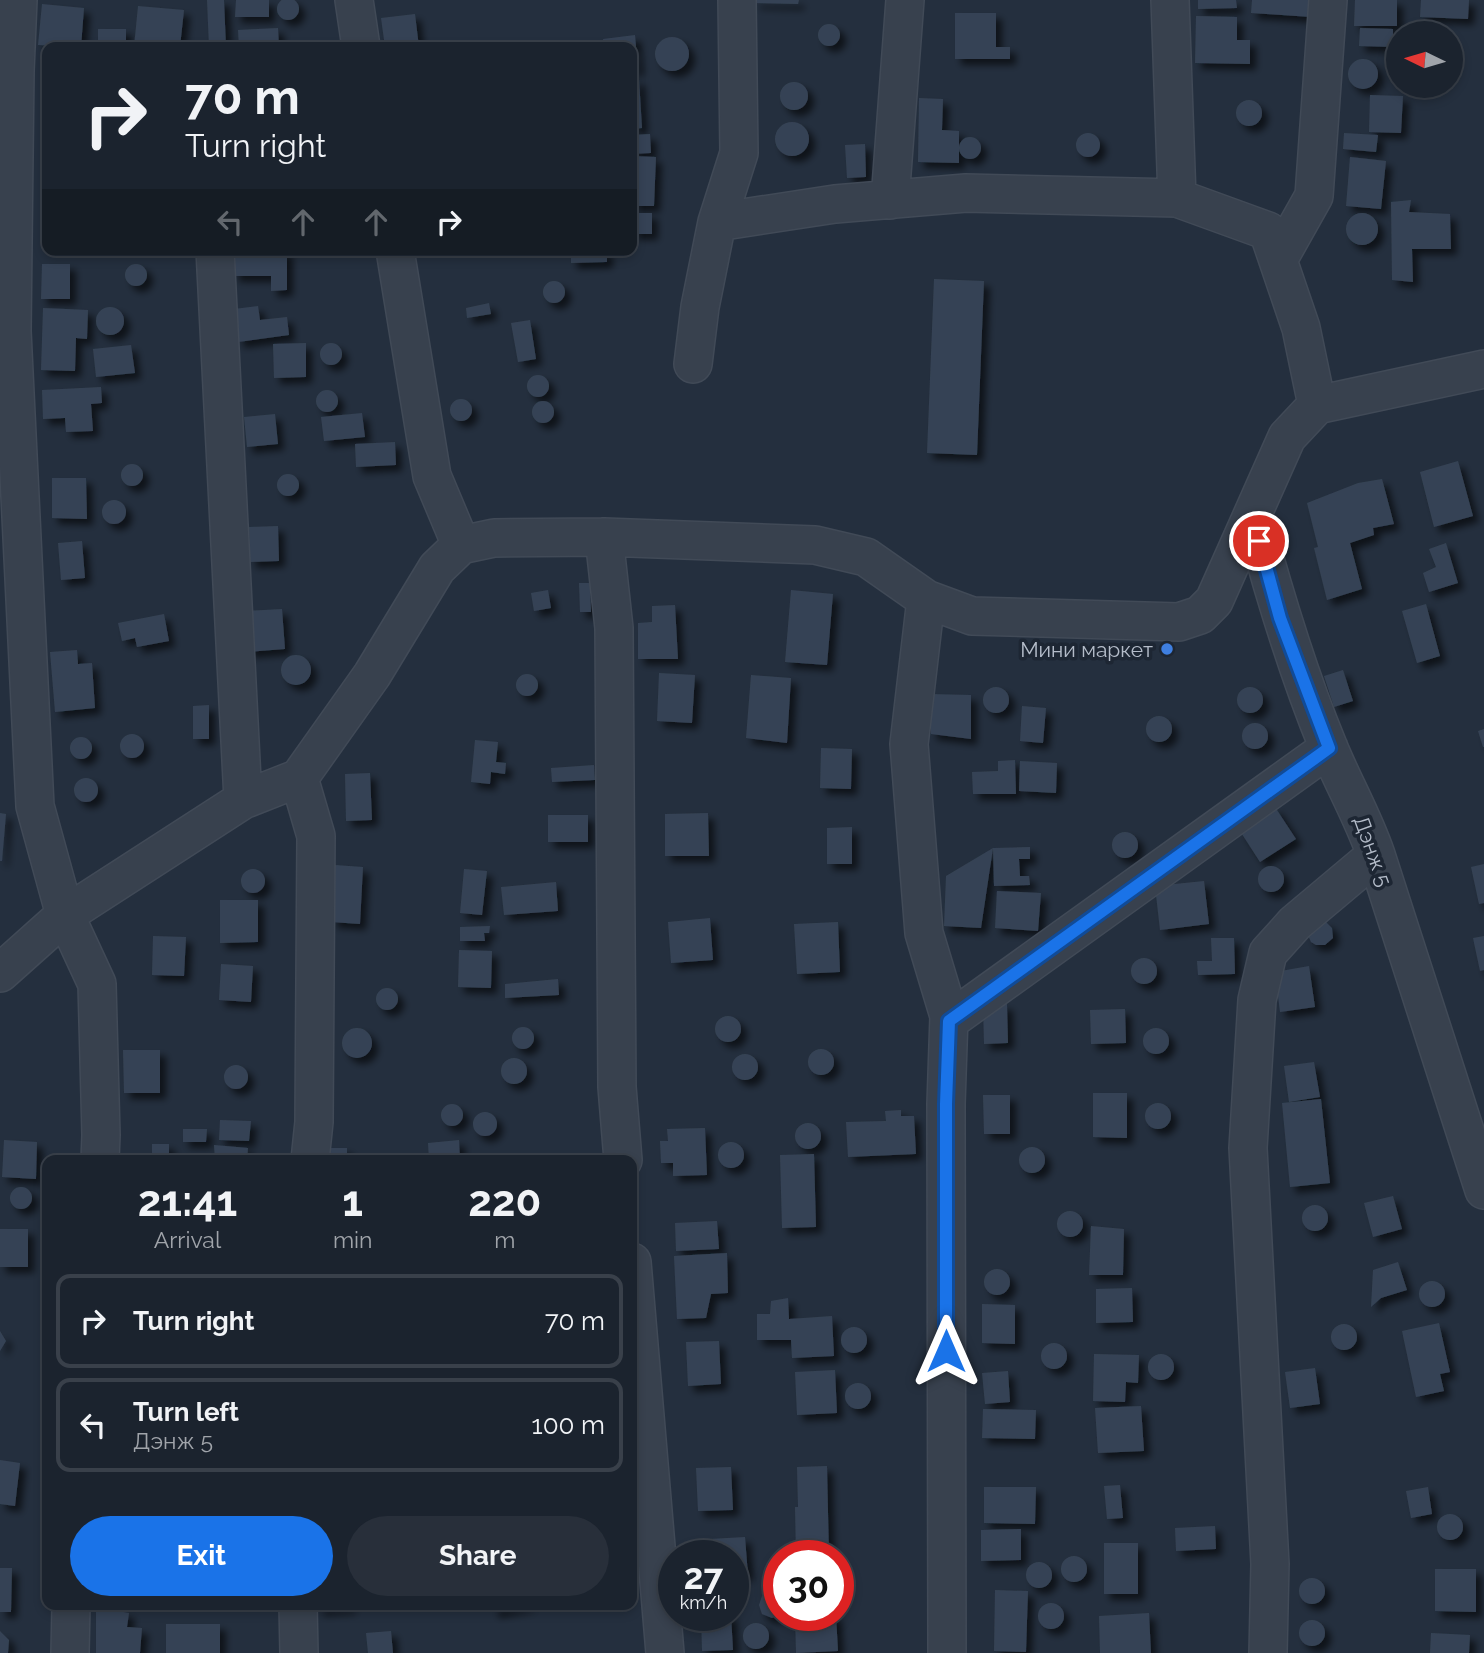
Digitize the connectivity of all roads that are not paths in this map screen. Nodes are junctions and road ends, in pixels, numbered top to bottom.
1 (18, 0) edge
2 (354, 0) edge
3 (737, 0) edge
4 (905, 0) edge
5 (1170, 0) edge
6 (1328, 0) edge
7 (360, 42) edge
8 (1177, 198) junction
9 (890, 200) junction
10 (717, 222) junction
11 (215, 256) edge
12 (396, 256) edge
13 (1278, 260) junction
14 (693, 364) dead end
15 (1484, 369) edge
16 (1317, 405) junction
17 (1252, 516) junction
18 (604, 537) junction
19 (461, 545) junction
20 (926, 599) junction
21 (1329, 748) junction
22 (299, 778) junction
23 (243, 800) junction
24 (1376, 855) junction
25 (65, 915) junction
26 (0, 972) edge
27 (949, 1021) junction
28 (100, 1155) edge
29 (311, 1155) edge
30 (623, 1155) edge
31 (1484, 1190) edge
32 (637, 1321) edge
33 (71, 1610) edge
34 (298, 1610) edge
35 (70, 1653) edge
36 (299, 1653) edge
37 (665, 1653) edge
38 (947, 1653) edge
39 (1268, 1653) edge

1 - 25 street
2 - 7 street
3 - 10 street
4 - 9 street
5 - 8 street
6 - 13 street
8 - 9 street
8 - 13 street
9 - 10 street
10 - 14 street
11 - 23 street
12 - 19 street
13 - 16 street
15 - 16 street
16 - 17 street
17 - 20 street
17 - 21 street, Дэнж 5
18 - 19 street
18 - 20 street
18 - 30 street
19 - 22 street
20 - 27 street
21 - 24 street, Дэнж 5
21 - 27 street
22 - 23 street
22 - 29 street
23 - 25 street
24 - 31 street, Дэнж 5
24 - 39 street
25 - 26 street
25 - 28 street
27 - 38 street
32 - 37 street
33 - 35 street
34 - 36 street

